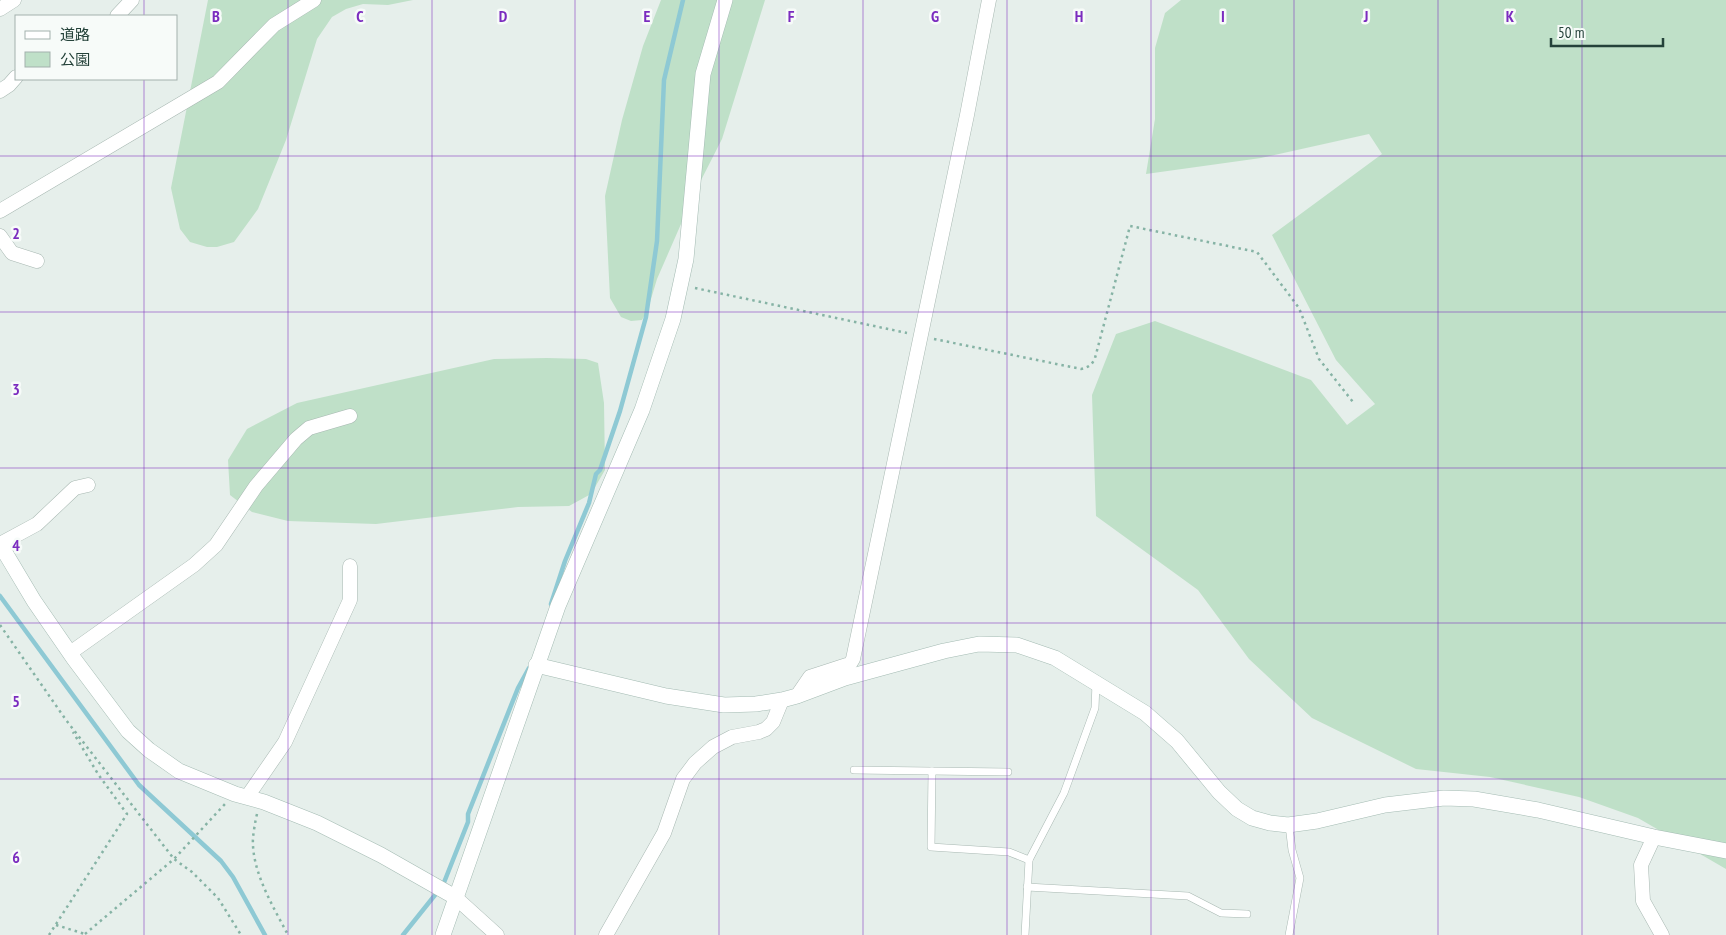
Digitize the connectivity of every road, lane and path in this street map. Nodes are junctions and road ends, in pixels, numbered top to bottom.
1 (14, 0) edge
2 (132, 0) edge
3 (314, 0) edge
4 (725, 0) edge
5 (989, 0) edge
6 (0, 9) edge
7 (118, 15) edge
8 (15, 78) edge
9 (0, 91) edge
10 (0, 211) edge
11 (0, 236) edge
12 (37, 261) dead end
13 (681, 285) junction
14 (920, 336) junction
15 (1353, 402) dead end
16 (350, 416) dead end
17 (88, 485) dead end
18 (0, 544) edge
19 (350, 566) dead end
20 (0, 625) edge
21 (70, 654) junction
22 (536, 665) junction
23 (1096, 682) junction
24 (797, 696) junction
25 (782, 700) junction
26 (66, 720) junction
27 (854, 770) dead end
28 (932, 771) junction
29 (1008, 772) dead end
30 (253, 799) junction
31 (216, 814) dead end
32 (1288, 825) junction
33 (1654, 837) junction
34 (1726, 852) edge
35 (174, 859) junction
36 (1029, 860) junction
37 (1027, 887) junction
38 (455, 897) junction
39 (1247, 914) dead end
40 (58, 925) junction
41 (49, 935) edge
42 (85, 935) edge
43 (241, 935) edge
44 (288, 935) edge
45 (443, 935) edge
46 (497, 935) edge
47 (606, 935) edge
48 (1025, 935) edge
49 (1289, 935) edge
50 (1662, 935) edge

1 - 6 street
2 - 7 street
3 - 10 street
4 - 13 street
5 - 14 street
8 - 9 street
11 - 12 street
13 - 14 path
13 - 22 street
14 - 15 path
14 - 24 street
16 - 21 street
17 - 18 street
18 - 21 street
19 - 30 street
20 - 26 path
21 - 30 street
22 - 25 street
22 - 38 street
23 - 24 street
23 - 32 street
23 - 36 lane
24 - 25 street
25 - 47 street
26 - 35 path
26 - 40 path
27 - 28 lane
28 - 29 lane
28 - 36 lane
30 - 38 street
30 - 44 path
31 - 35 path
32 - 33 street
32 - 49 lane
33 - 34 street
33 - 50 street
35 - 42 path
35 - 43 path
36 - 37 lane
37 - 39 lane
37 - 48 lane
38 - 45 street
38 - 46 street
40 - 41 path
40 - 42 path

